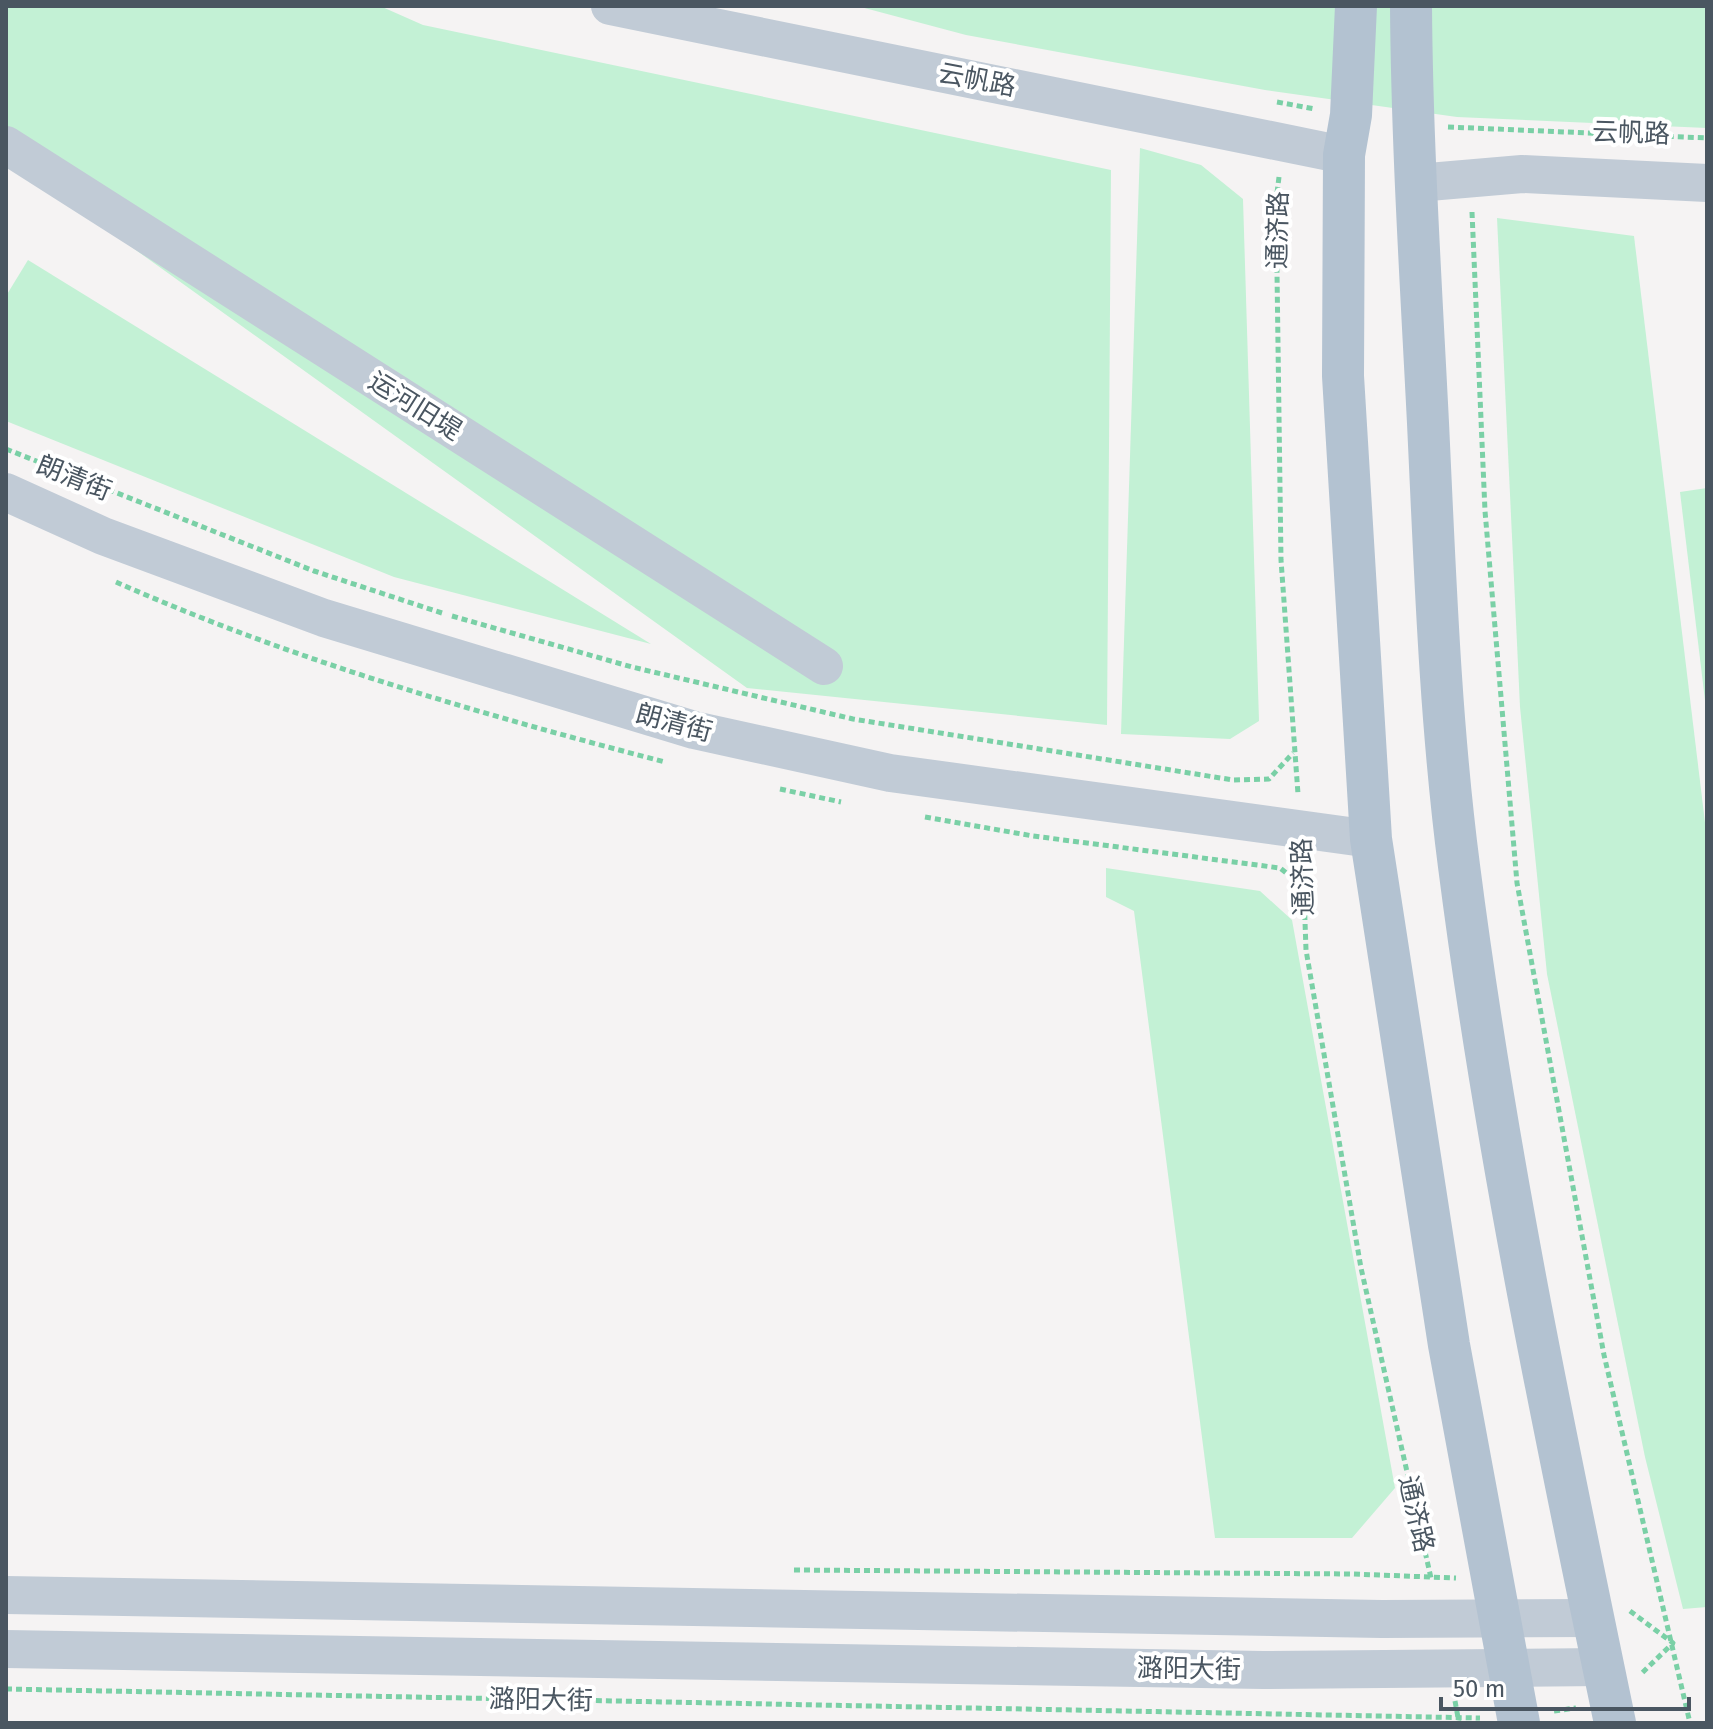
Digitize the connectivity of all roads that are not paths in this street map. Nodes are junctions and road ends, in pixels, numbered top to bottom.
1 (610, 6) edge
2 (1356, 22) edge
3 (1412, 26) edge
4 (6, 145) edge
5 (1344, 155) junction
6 (1417, 183) junction
7 (1707, 183) edge
8 (6, 492) edge
9 (824, 666) dead end
10 (1371, 839) junction
11 (6, 1595) edge
12 (1498, 1616) junction
13 (1594, 1618) junction
14 (6, 1649) edge
15 (1508, 1669) junction
16 (1610, 1698) edge
17 (1518, 1719) edge

1 - 5 street, 云帆路
2 - 5 main road
3 - 6 main road
4 - 9 street, 运河旧堤
5 - 10 main road
6 - 7 street, 云帆路
6 - 13 main road
8 - 10 street, 朗清街
10 - 12 main road
11 - 12 street, 潞阳大街
12 - 13 street, 潞阳大街
12 - 15 main road
13 - 16 main road
14 - 15 street, 潞阳大街
15 - 16 street, 潞阳大街
15 - 17 main road

